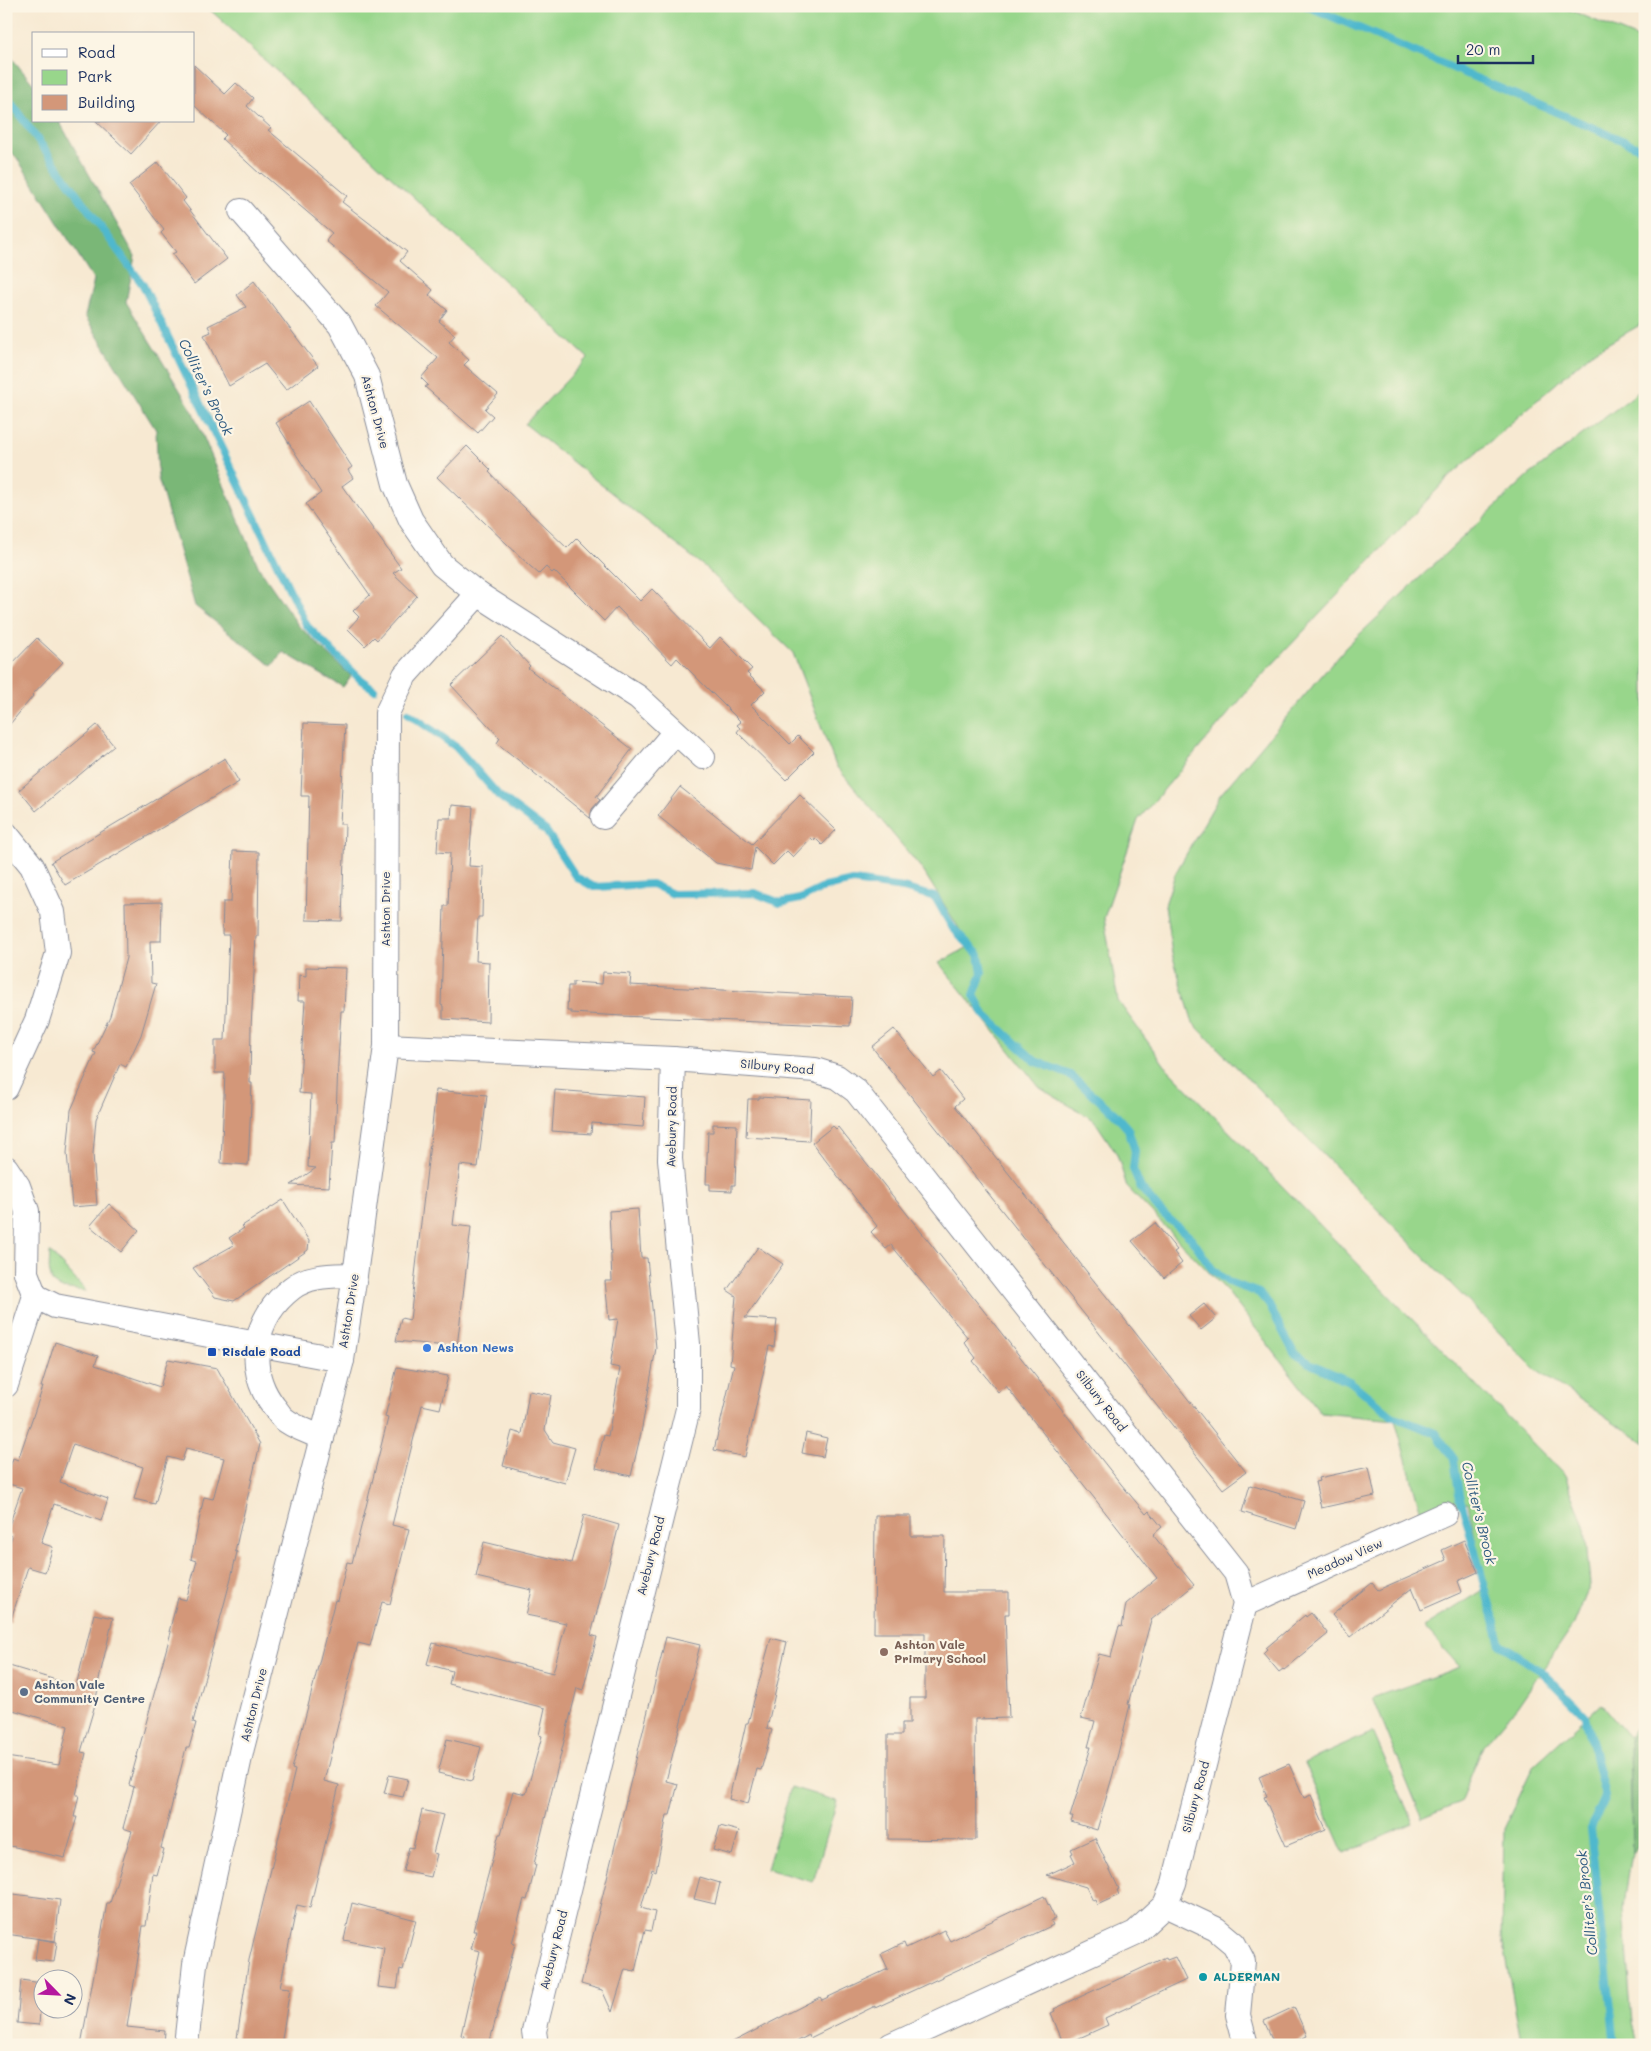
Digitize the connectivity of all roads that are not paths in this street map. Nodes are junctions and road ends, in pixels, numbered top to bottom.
1 (241, 211) dead end
2 (478, 594) junction
3 (675, 732) junction
4 (703, 757) dead end
5 (603, 817) dead end
6 (6, 834) edge
7 (386, 1046) junction
8 (673, 1059) junction
9 (6, 1088) edge
10 (6, 1168) edge
11 (355, 1275) junction
12 (35, 1296) junction
13 (256, 1345) junction
14 (342, 1360) junction
15 (6, 1385) edge
16 (322, 1438) junction
17 (1444, 1514) dead end
18 (1245, 1604) junction
19 (1165, 1905) junction
20 (186, 2045) edge
21 (536, 2045) edge
22 (891, 2045) edge
23 (1246, 2045) edge

1 - 2 street, Ashton Drive
2 - 3 street, Ashton Drive
2 - 7 street, Ashton Drive
3 - 4 street, Ashton Drive
3 - 5 street
6 - 9 street
7 - 8 street, Silbury Road
7 - 11 street, Ashton Drive
8 - 18 street, Silbury Road
8 - 21 street, Avebury Road
10 - 12 street
11 - 13 street
11 - 14 street, Ashton Drive
12 - 13 street
12 - 15 street
13 - 14 street
13 - 16 street
14 - 16 street, Ashton Drive
16 - 20 street, Ashton Drive
17 - 18 street, Meadow View
18 - 19 street, Silbury Road
19 - 22 street, Silbury Road
19 - 23 street

